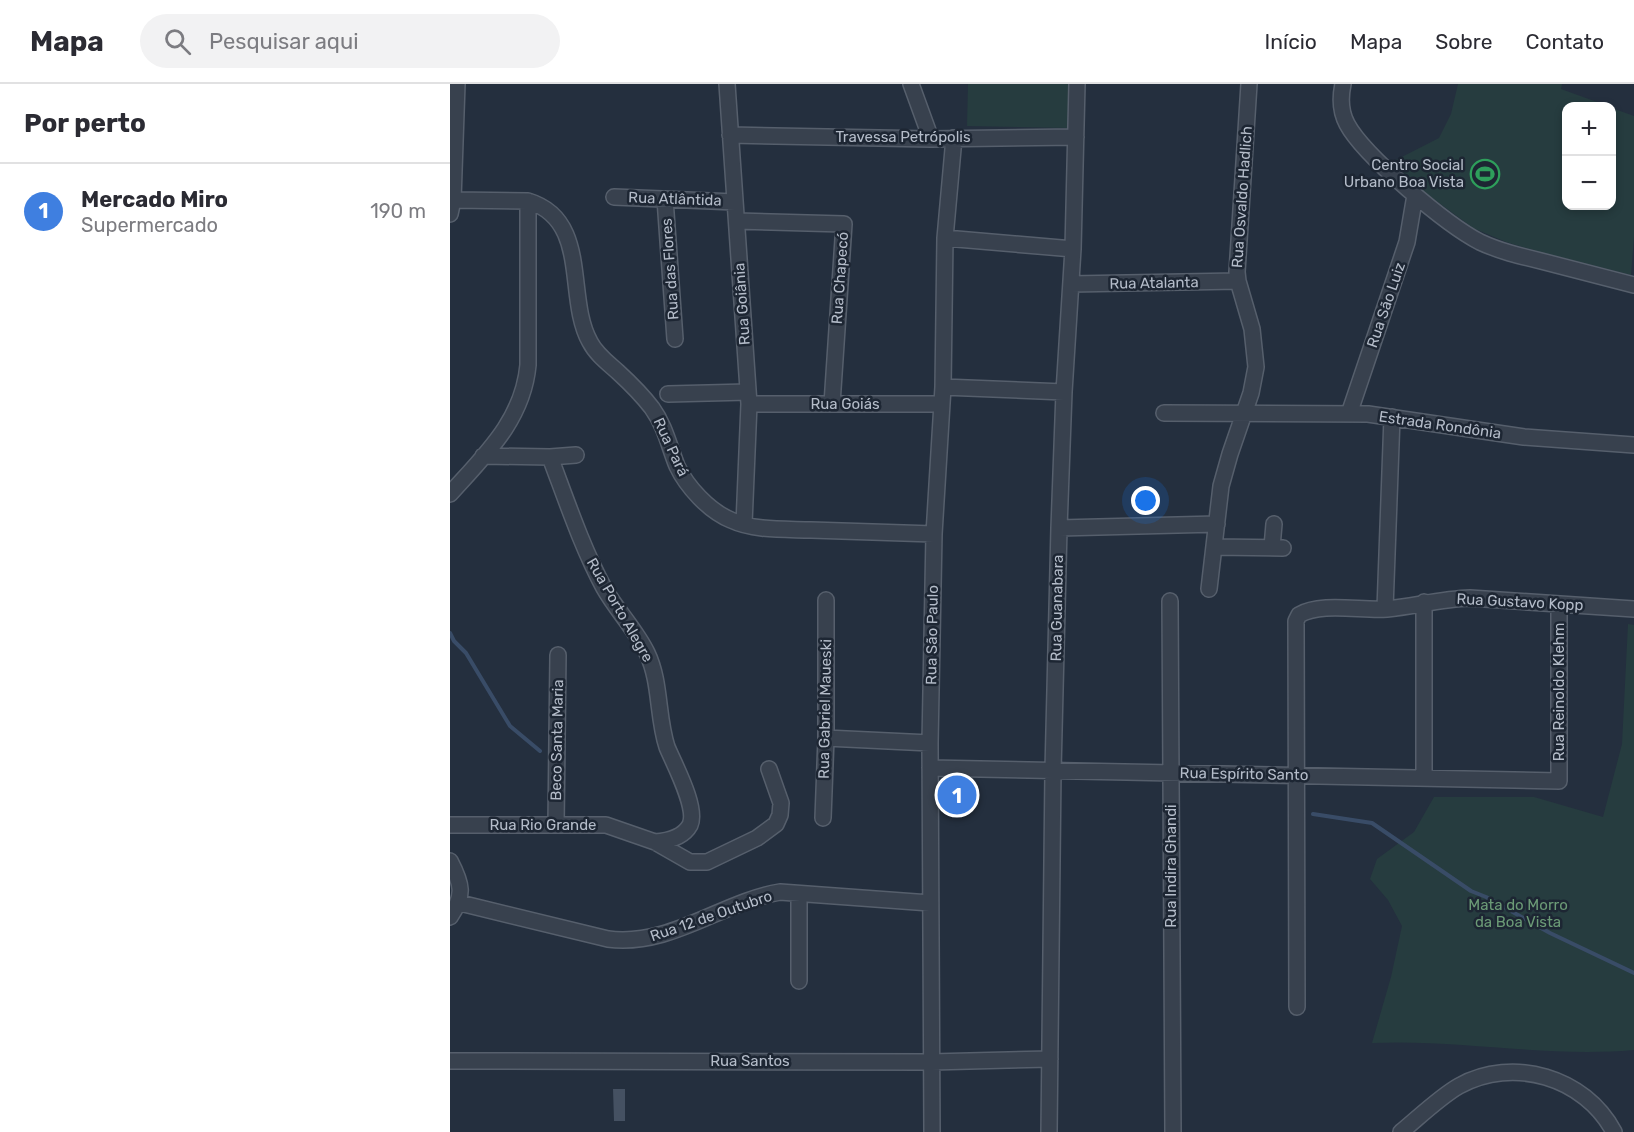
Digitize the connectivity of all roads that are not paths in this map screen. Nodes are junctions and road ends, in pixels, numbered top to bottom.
1 (457, 84) edge
2 (727, 84) edge
3 (911, 84) edge
4 (1077, 84) edge
5 (1249, 84) edge
6 (1342, 84) edge
7 (730, 135) junction
8 (1076, 137) junction
9 (954, 138) junction
10 (931, 139) junction
11 (1415, 195) junction
12 (614, 197) dead end
13 (665, 199) junction
14 (528, 201) junction
15 (735, 202) junction
16 (452, 207) edge
17 (737, 221) junction
18 (945, 238) junction
19 (1073, 249) junction
20 (1238, 281) junction
21 (1071, 284) junction
22 (1634, 285) edge
23 (675, 339) dead end
24 (943, 387) junction
25 (1064, 392) junction
26 (668, 394) dead end
27 (749, 398) junction
28 (832, 404) junction
29 (942, 404) junction
30 (1245, 412) junction
31 (1164, 413) dead end
32 (1349, 414) junction
33 (1392, 417) junction
34 (1634, 445) edge
35 (576, 455) dead end
36 (483, 456) junction
37 (550, 457) junction
38 (450, 494) edge
39 (744, 524) junction
40 (1217, 524) junction
41 (1275, 524) dead end
42 (1059, 528) junction
43 (934, 534) junction
44 (1214, 547) junction
45 (1209, 589) dead end
46 (826, 600) dead end
47 (1170, 601) dead end
48 (1424, 602) junction
49 (1559, 604) junction
50 (1385, 609) junction
51 (1634, 609) edge
52 (558, 655) dead end
53 (826, 738) junction
54 (930, 743) junction
55 (930, 768) junction
56 (769, 769) dead end
57 (1053, 771) junction
58 (1171, 773) junction
59 (1297, 776) junction
60 (1424, 778) junction
61 (1559, 781) joint
62 (823, 818) dead end
63 (450, 825) edge
64 (556, 825) junction
65 (655, 842) junction
66 (450, 861) edge
67 (799, 894) junction
68 (460, 903) junction
69 (930, 903) junction
70 (450, 917) edge
71 (799, 981) dead end
72 (1297, 1007) dead end
73 (1050, 1059) junction
74 (450, 1061) edge
75 (931, 1062) junction
76 (932, 1132) edge
77 (1049, 1132) edge
78 (1173, 1132) edge
79 (1401, 1132) edge
80 (1614, 1132) edge

1 - 16 street
2 - 7 street, Rua Goiânia
3 - 10 street
4 - 8 street, Rua Guanabara
5 - 20 street, Rua Osvaldo Hadlich
6 - 11 street
7 - 10 street, Travessa Petrópolis
7 - 15 street, Rua Goiânia
8 - 9 street, Travessa Petrópolis
8 - 19 street, Rua Guanabara
9 - 10 street, Travessa Petrópolis
9 - 18 street, Rua São Paulo
11 - 22 street
11 - 32 street, Rua São Luiz
12 - 13 street, Rua Atlântida
13 - 15 street, Rua Atlântida
13 - 23 street, Rua das Flores
14 - 16 street
14 - 36 street
14 - 39 street, Rua Pará
15 - 17 street, Rua Goiânia
17 - 27 street, Rua Goiânia
17 - 28 street, Rua Chapecó
18 - 19 street
18 - 24 street, Rua São Paulo
19 - 21 street, Rua Guanabara
20 - 21 street, Rua Atalanta
20 - 30 street, Rua Osvaldo Hadlich
21 - 25 street, Rua Guanabara
24 - 25 street
24 - 29 street, Rua São Paulo
25 - 42 street, Rua Guanabara
26 - 27 street, Rua Goiás
27 - 28 street, Rua Goiás
27 - 39 street, Rua Goiânia
28 - 29 street, Rua Goiás
29 - 43 street, Rua São Paulo
30 - 31 street, Estrada Rondônia
30 - 32 street, Estrada Rondônia
30 - 40 street, Rua Osvaldo Hadlich
32 - 33 street, Estrada Rondônia
33 - 34 street, Estrada Rondônia
33 - 50 street
35 - 37 street
36 - 37 street
36 - 38 street
37 - 65 street, Rua Porto Alegre
39 - 43 street, Rua Pará
40 - 42 street
40 - 44 street, Rua Osvaldo Hadlich
41 - 44 street
42 - 57 street, Rua Guanabara
43 - 54 street, Rua São Paulo
44 - 45 street, Rua Osvaldo Hadlich
46 - 53 street, Rua Gabriel Maueski
47 - 58 street, Rua Indira Ghandi
48 - 49 street, Rua Gustavo Kopp
48 - 50 street, Rua Gustavo Kopp
48 - 60 street
49 - 51 street, Rua Gustavo Kopp
49 - 61 street, Rua Reinoldo Klehm
50 - 59 street, Rua Gustavo Kopp
52 - 64 street, Beco Santa Maria
53 - 54 street
53 - 62 street, Rua Gabriel Maueski
54 - 55 street, Rua São Paulo
55 - 57 street, Rua Espírito Santo
55 - 69 street, Rua São Paulo
56 - 65 street, Rua Rio Grande
57 - 58 street, Rua Espírito Santo
57 - 73 street, Rua Guanabara
58 - 59 street, Rua Espírito Santo
58 - 78 street, Rua Indira Ghandi
59 - 60 street, Rua Espírito Santo
59 - 72 street
60 - 61 street, Rua Espírito Santo
63 - 64 street, Rua Rio Grande
64 - 65 street, Rua Rio Grande
66 - 68 street
67 - 68 street, Rua 12 de Outubro
67 - 69 street, Rua 12 de Outubro
67 - 71 street
68 - 70 street
69 - 75 street, Rua São Paulo
73 - 75 street, Rua Santos
73 - 77 street, Rua Guanabara
74 - 75 street, Rua Santos
75 - 76 street, Rua São Paulo
79 - 80 street

